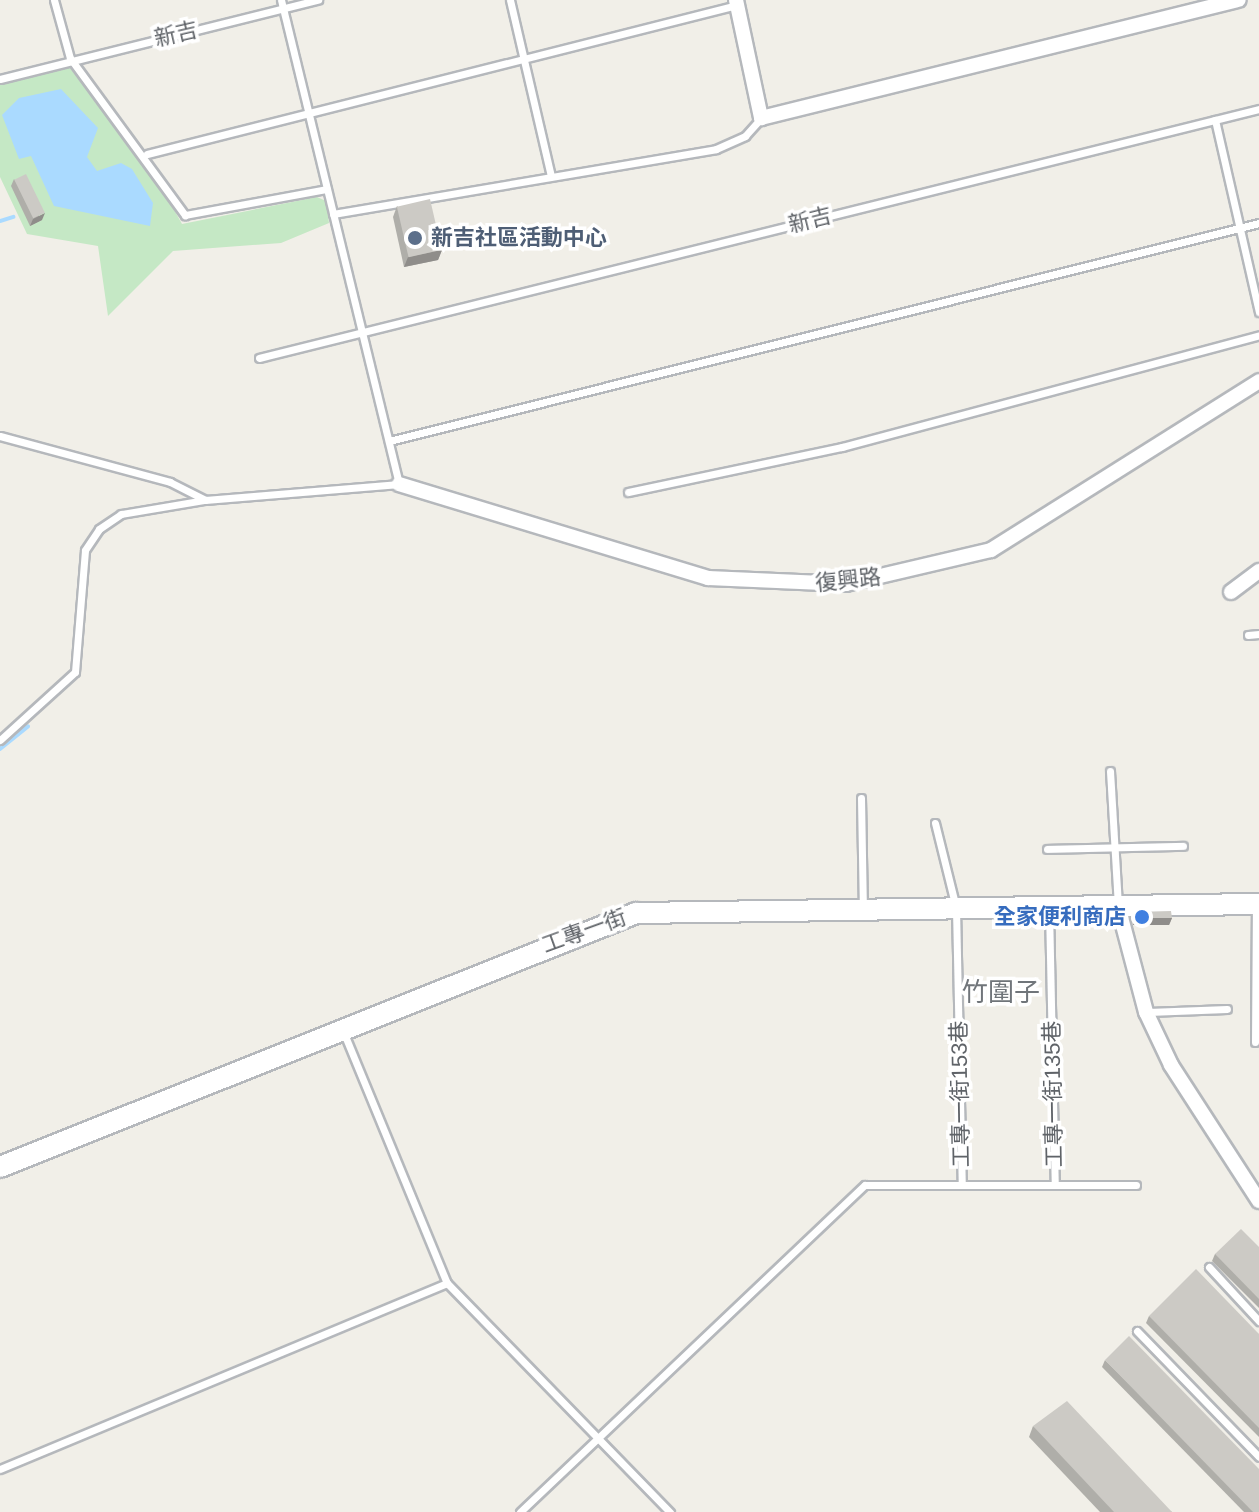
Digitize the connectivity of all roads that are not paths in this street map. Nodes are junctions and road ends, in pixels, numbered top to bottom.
1 (54, 0) edge
2 (318, 0) edge
3 (510, 0) edge
4 (1239, 0) edge
5 (736, 3) edge
6 (282, 4) edge
7 (70, 58) junction
8 (527, 59) junction
9 (0, 79) edge
10 (1259, 109) edge
11 (309, 114) junction
12 (761, 118) junction
13 (1215, 120) junction
14 (147, 154) junction
15 (551, 176) junction
16 (327, 189) junction
17 (333, 214) junction
18 (1259, 223) edge
19 (1240, 228) junction
20 (1259, 312) edge
21 (362, 332) junction
22 (1259, 335) edge
23 (259, 358) dead end
24 (1259, 381) edge
25 (0, 436) edge
26 (389, 441) junction
27 (399, 484) junction
28 (628, 492) dead end
29 (205, 500) junction
30 (1259, 571) edge
31 (1231, 592) dead end
32 (1259, 634) edge
33 (1248, 635) dead end
34 (0, 740) edge
35 (1110, 771) dead end
36 (861, 798) dead end
37 (935, 823) dead end
38 (1183, 846) dead end
39 (1115, 848) junction
40 (1047, 849) dead end
41 (1257, 904) edge
42 (1049, 906) junction
43 (1118, 906) junction
44 (956, 908) junction
45 (863, 910) junction
46 (1227, 1009) dead end
47 (1146, 1012) junction
48 (341, 1025) junction
49 (1255, 1042) dead end
50 (0, 1167) edge
51 (962, 1185) junction
52 (1055, 1185) junction
53 (1136, 1185) dead end
54 (1259, 1201) edge
55 (1209, 1267) dead end
56 (447, 1283) junction
57 (1259, 1321) edge
58 (1137, 1331) dead end
59 (601, 1440) junction
60 (1259, 1457) edge
61 (0, 1469) edge
62 (520, 1512) edge
63 (670, 1512) edge

1 - 7 lane
2 - 6 lane, 新吉
3 - 8 lane
4 - 12 street
5 - 8 lane
5 - 12 street
6 - 7 lane, 新吉
6 - 11 lane
7 - 9 lane, 新吉
7 - 14 lane
8 - 11 lane
8 - 15 lane
10 - 13 lane, 新吉
11 - 14 lane
11 - 16 lane
12 - 15 lane
13 - 19 lane
13 - 21 lane, 新吉
14 - 16 lane
15 - 17 lane
16 - 17 lane
17 - 21 lane
18 - 19 lane
19 - 20 lane
19 - 26 lane
21 - 23 lane, 新吉
21 - 26 lane
22 - 28 lane
24 - 27 street, 復興路
25 - 29 lane
26 - 27 lane
27 - 29 lane
29 - 34 lane
30 - 31 street
32 - 33 lane
35 - 39 lane
36 - 45 lane
37 - 44 lane, 工專一街153巷
38 - 39 lane
39 - 40 lane
39 - 43 lane
41 - 43 street, 工專一街
41 - 49 lane
42 - 43 street, 工專一街
42 - 44 street, 工專一街
42 - 52 lane, 工專一街135巷
43 - 47 street
44 - 45 street, 工專一街
44 - 51 lane, 工專一街153巷
45 - 48 street, 工專一街
46 - 47 lane
47 - 54 street
48 - 50 street, 工專一街
48 - 56 lane
51 - 52 lane
51 - 59 lane
52 - 53 lane
55 - 57 lane
56 - 59 lane
56 - 61 lane
58 - 60 lane
59 - 62 lane
59 - 63 lane

